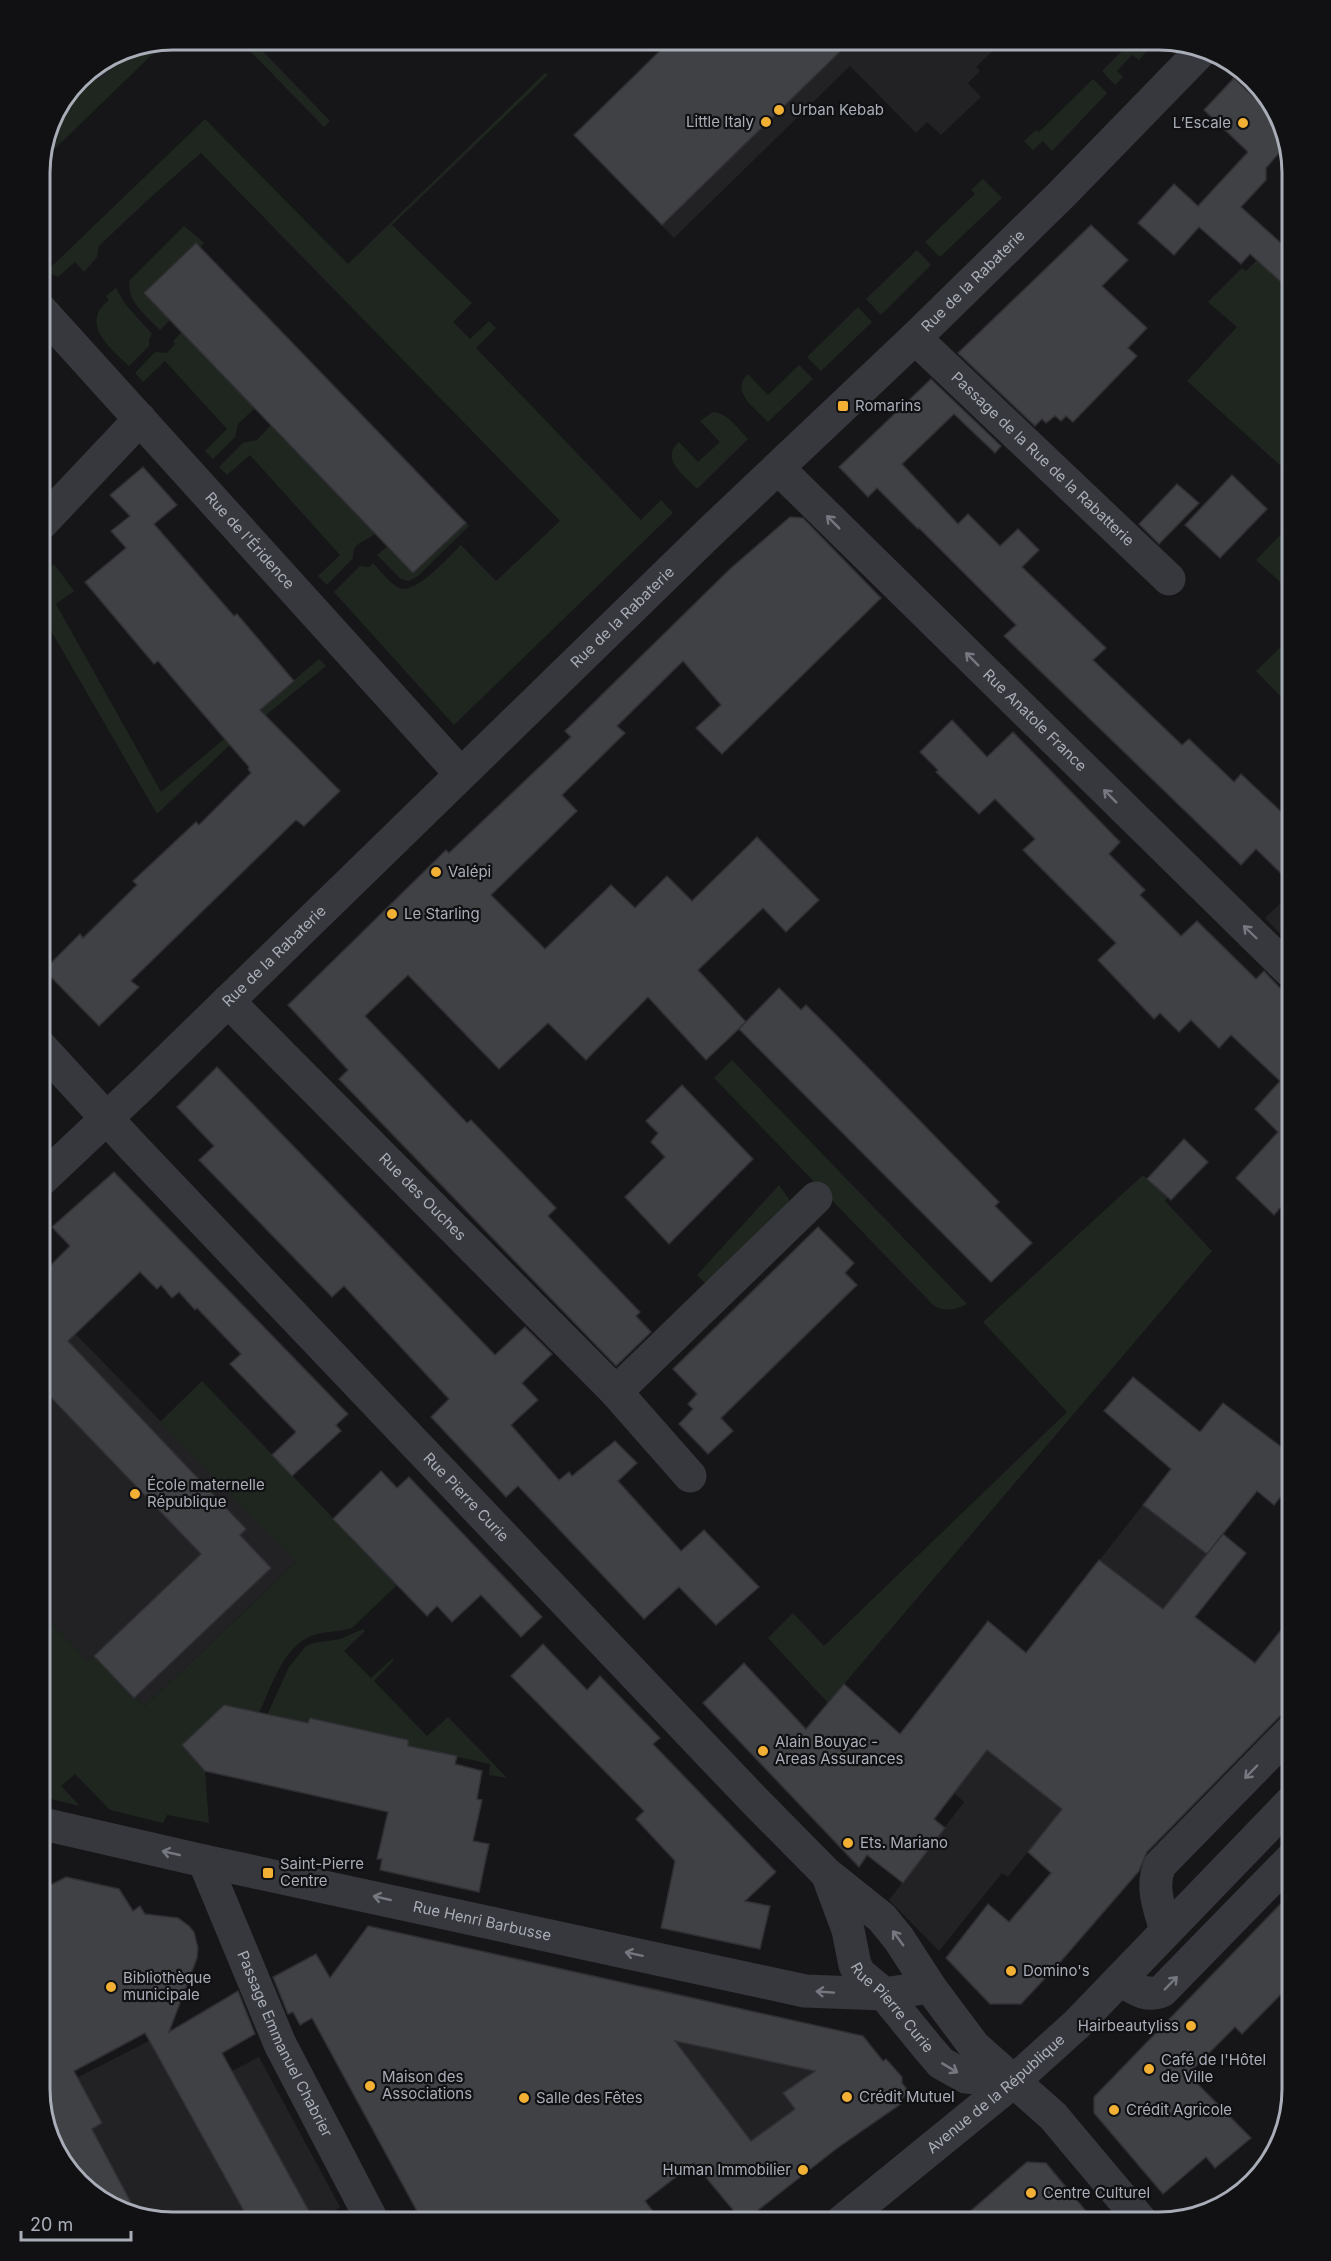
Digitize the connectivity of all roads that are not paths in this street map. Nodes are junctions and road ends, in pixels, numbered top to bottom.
1 (1197, 56) edge
2 (50, 320) edge
3 (915, 338) junction
4 (140, 419) junction
5 (778, 468) junction
6 (50, 514) edge
7 (1169, 579) dead end
8 (460, 773) junction
9 (1282, 962) edge
10 (228, 1001) junction
11 (50, 1057) edge
12 (107, 1118) junction
13 (50, 1172) edge
14 (816, 1198) dead end
15 (616, 1392) junction
16 (690, 1476) dead end
17 (1282, 1740) edge
18 (1282, 1811) edge
19 (50, 1826) edge
20 (204, 1861) junction
21 (1282, 1868) edge
22 (828, 1874) junction
23 (1166, 1931) junction
24 (1120, 1980) junction
25 (930, 1987) junction
26 (884, 1994) junction
27 (1014, 2081) junction
28 (367, 2211) edge
29 (854, 2212) edge
30 (1134, 2212) edge

1 - 3 street, Rue de la Rabaterie
2 - 4 street, Rue de l'Éridence
3 - 5 street, Rue de la Rabaterie
3 - 7 street, Passage de la Rue de la Rabatterie
4 - 6 street
4 - 8 street, Rue de l'Éridence
5 - 8 street, Rue de la Rabaterie
9 -> 5 street, Rue Anatole France
8 - 10 street, Rue de la Rabaterie
10 - 12 street, Rue de la Rabaterie
10 - 15 street, Rue des Ouches
11 - 12 street, Rue Pierre Curie
12 - 13 street, Rue de la Rabaterie
12 - 22 street, Rue Pierre Curie
14 - 15 street
15 - 16 street, Rue des Ouches
17 -> 23 street
18 - 23 street, Avenue de la République
20 -> 19 street, Rue Henri Barbusse
26 -> 20 street, Rue Henri Barbusse
20 - 28 street, Passage Emmanuel Chabrier
24 -> 21 street
25 -> 22 street, Rue Pierre Curie
22 - 26 street, Rue Pierre Curie
23 - 24 street, Avenue de la République
24 - 27 street, Avenue de la République
25 - 26 street, Rue Henri Barbusse
25 - 27 street, Rue Pierre Curie
26 -> 27 street, Rue Pierre Curie
27 - 29 street, Avenue de la République
27 - 30 street, Rue Pierre Curie

